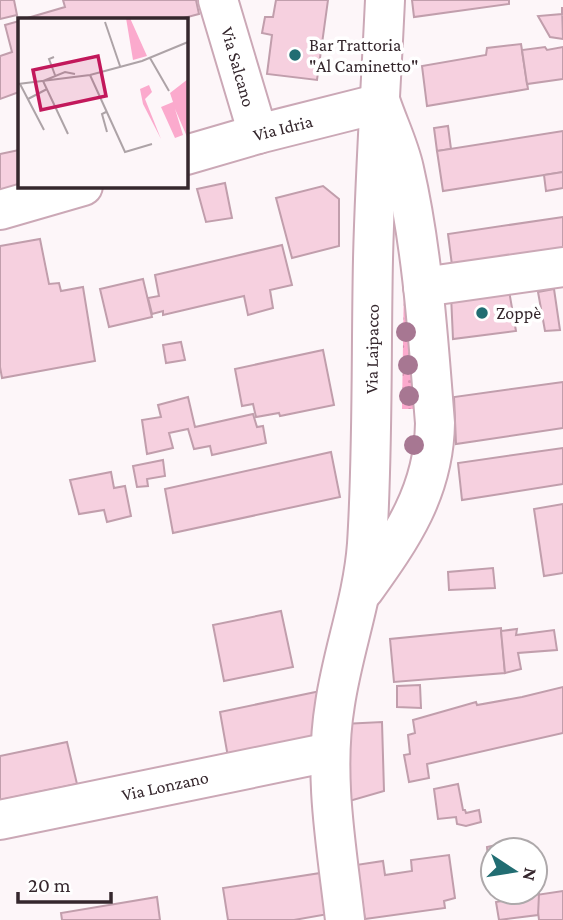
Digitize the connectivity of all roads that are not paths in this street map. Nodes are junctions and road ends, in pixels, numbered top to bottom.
1 (219, 0) edge
2 (385, 0) edge
3 (381, 103) junction
4 (258, 134) junction
5 (187, 155) edge
6 (80, 187) edge
7 (0, 210) edge
8 (563, 267) edge
9 (423, 287) junction
10 (361, 595) junction
11 (330, 752) junction
12 (0, 820) edge
13 (345, 920) edge

1 - 4 street, Via Salcano
2 - 3 street, Via Laipacco
3 - 4 street, Via Idria
3 - 9 street, Via Laipacco
3 - 10 street, Via Laipacco
4 - 5 street, Via Idria
6 - 7 street
8 - 9 street
9 - 10 street, Via Laipacco
10 - 11 street, Via Laipacco
11 - 12 street, Via Lonzano
11 - 13 street, Via Laipacco

